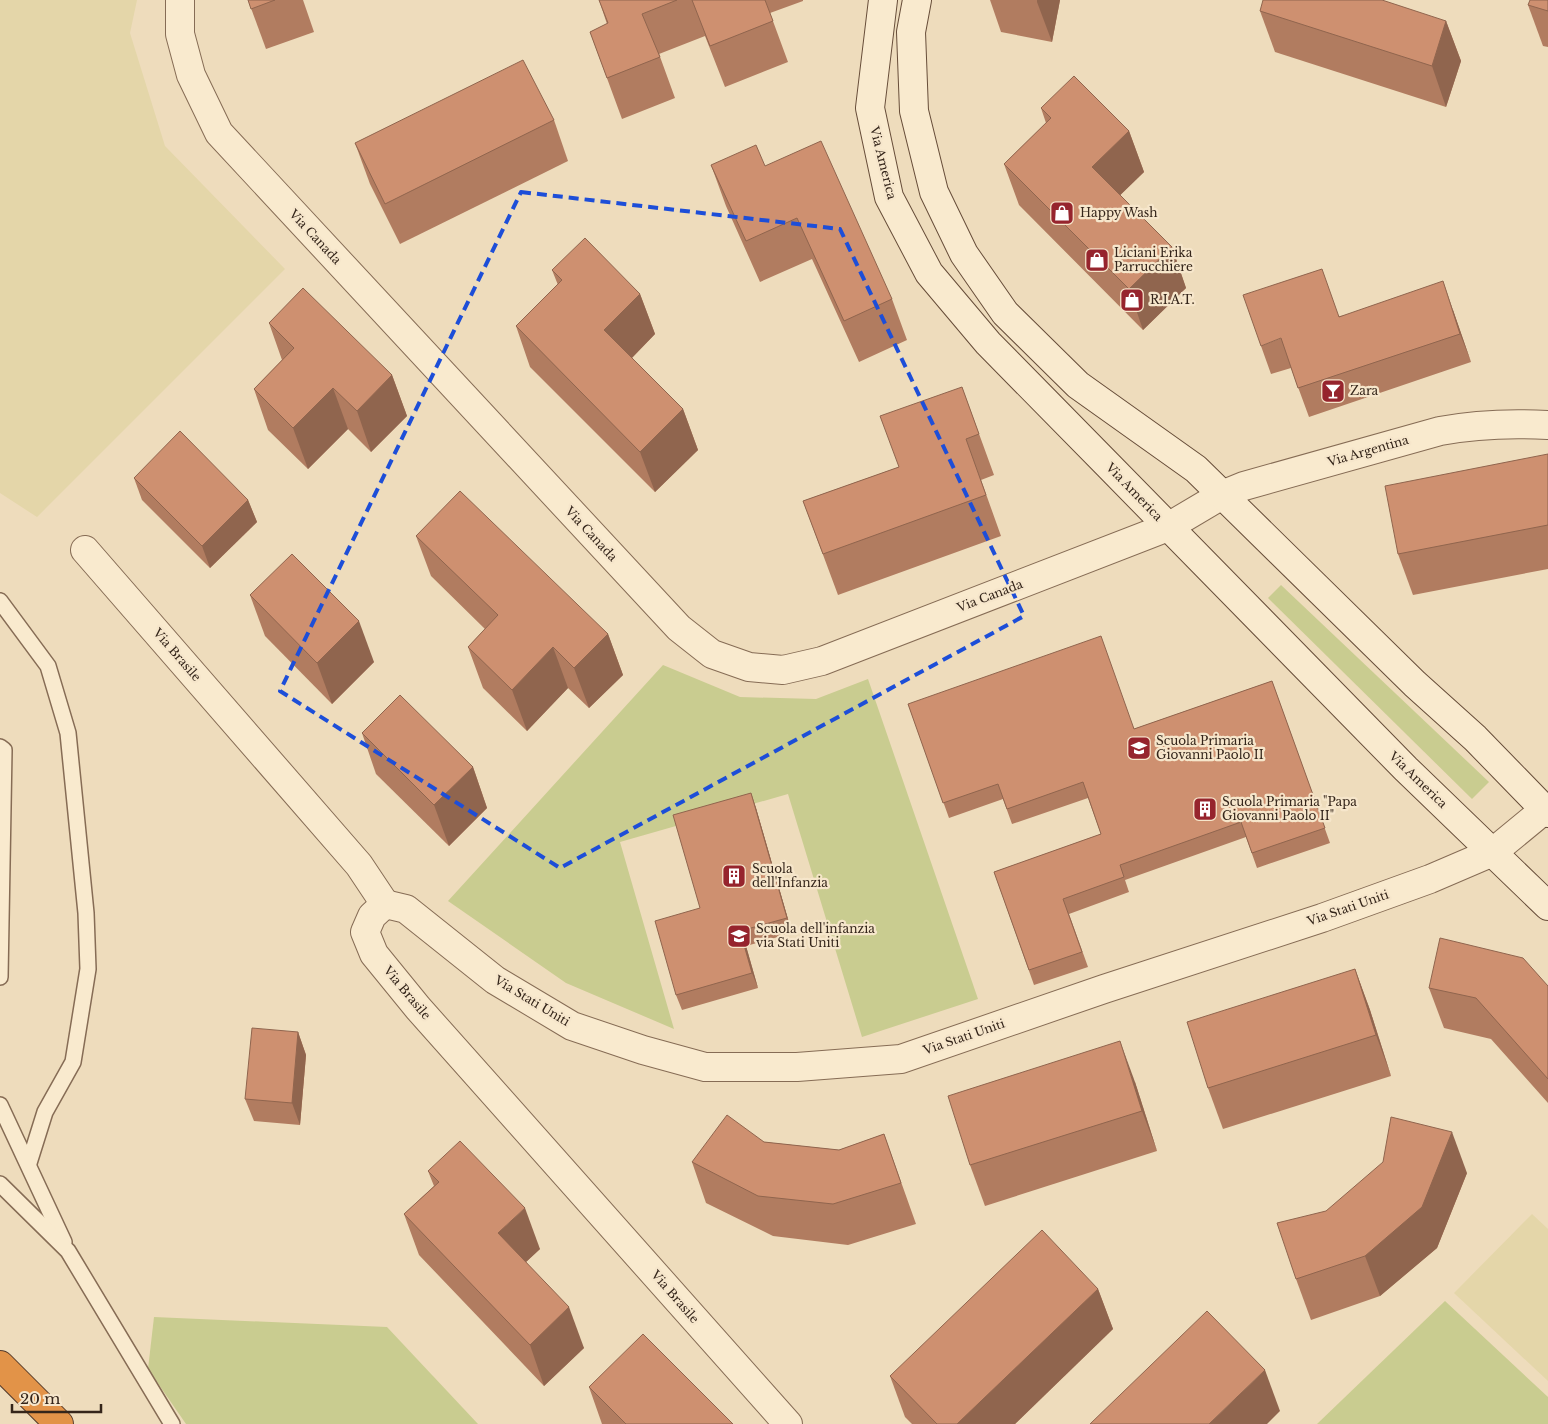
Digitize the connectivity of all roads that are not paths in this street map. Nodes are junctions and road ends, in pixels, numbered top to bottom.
1 (883, 0) edge
2 (917, 0) edge
3 (177, 3) edge
4 (1548, 425) edge
5 (1222, 495) junction
6 (1196, 511) joint
7 (1168, 527) junction
8 (85, 550) dead end
9 (0, 601) edge
10 (0, 747) edge
11 (1546, 812) edge
12 (1492, 852) junction
13 (385, 904) junction
14 (1548, 906) edge
15 (0, 977) edge
16 (0, 1105) edge
17 (29, 1163) junction
18 (0, 1184) edge
19 (68, 1250) junction
20 (0, 1365) edge
21 (59, 1424) edge
22 (172, 1424) edge
23 (788, 1424) edge

1 - 7 street, Via America
2 - 5 street
3 - 7 street, Via Canada
4 - 5 street, Via Argentina
5 - 6 street, Via Argentina
5 - 11 street
6 - 7 street, Via Canada
7 - 12 street, Via America
8 - 13 street, Via Brasile
9 - 17 lane
10 - 15 lane
11 - 12 street, Via Stati Uniti
12 - 13 street, Via Stati Uniti
12 - 14 street, Via America
13 - 23 street, Via Brasile
16 - 17 lane
17 - 19 lane
18 - 19 lane
19 - 22 lane
20 - 21 highway

